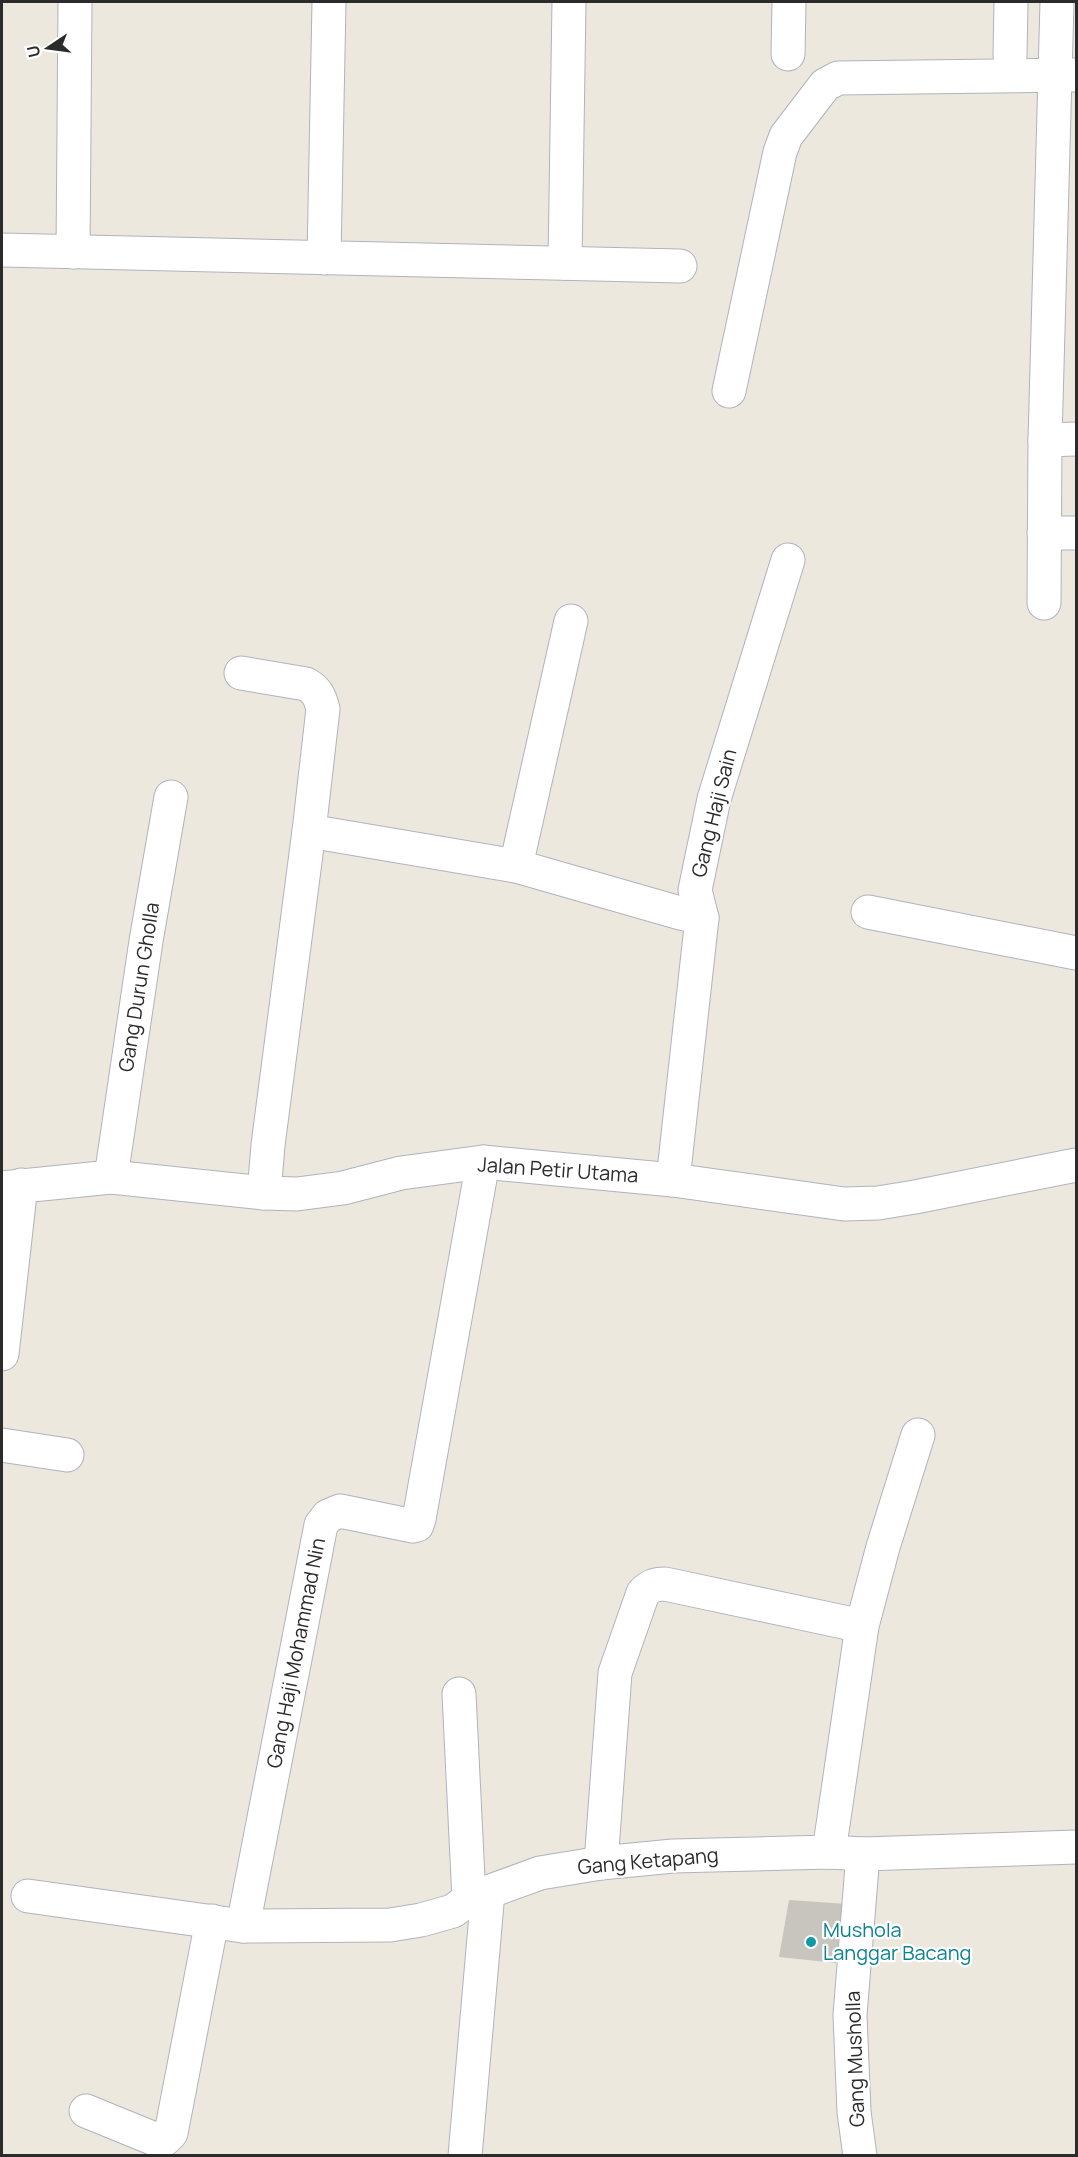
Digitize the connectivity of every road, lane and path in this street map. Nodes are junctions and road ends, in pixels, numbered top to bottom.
1 (75, 2) edge
2 (329, 2) edge
3 (569, 2) edge
4 (789, 2) edge
5 (1011, 2) edge
6 (1058, 2) edge
7 (788, 54) dead end
8 (1010, 56) dead end
9 (1066, 75) edge
10 (1066, 177) edge
11 (2, 250) edge
12 (73, 252) junction
13 (324, 258) junction
14 (565, 263) junction
15 (680, 266) dead end
16 (729, 391) dead end
17 (1063, 440) edge
18 (1063, 533) edge
19 (788, 560) dead end
20 (1044, 603) dead end
21 (571, 621) dead end
22 (241, 673) dead end
23 (171, 797) dead end
24 (309, 831) junction
25 (516, 866) junction
26 (868, 912) dead end
27 (702, 918) junction
28 (1077, 953) edge
29 (483, 1162) junction
30 (1077, 1165) edge
31 (111, 1177) junction
32 (673, 1180) junction
33 (11, 1186) edge
34 (264, 1193) junction
35 (2, 1354) edge
36 (918, 1435) dead end
37 (2, 1445) edge
38 (67, 1455) dead end
39 (862, 1626) junction
40 (459, 1694) dead end
41 (1077, 1847) edge
42 (829, 1852) junction
43 (863, 1854) junction
44 (601, 1863) junction
45 (478, 1895) junction
46 (28, 1896) dead end
47 (227, 1924) junction
48 (86, 2111) dead end
49 (140, 2145) edge
50 (465, 2156) edge
51 (860, 2156) edge

1 - 12 street
2 - 13 street
3 - 14 street
4 - 7 street
5 - 8 street
6 - 9 street
9 - 10 street
9 - 16 street
10 - 17 street
11 - 12 street
12 - 13 street
13 - 14 street
14 - 15 street
17 - 18 street
18 - 20 street
19 - 27 street, Gang Haji Sain
21 - 25 street
22 - 24 street
23 - 31 street, Gang Durun Gholla
24 - 25 street
24 - 34 street
25 - 27 street
26 - 28 street
27 - 32 street, Gang Haji Sain
29 - 32 street, Jalan Petir Utama
29 - 34 street, Jalan Petir Utama
29 - 47 street, Gang Haji Mohammad Nin
30 - 32 street, Jalan Petir Utama
31 - 33 street, Jalan Petir Utama
31 - 34 street, Jalan Petir Utama
33 - 35 street
36 - 39 street
37 - 38 street
39 - 42 street
39 - 44 street
40 - 45 street
41 - 43 street, Gang Ketapang
42 - 43 street, Gang Ketapang
42 - 44 street, Gang Ketapang
43 - 51 street, Gang Musholla
44 - 45 street, Gang Ketapang
45 - 47 street, Gang Ketapang
45 - 50 street
46 - 47 street, Gang Ketapang
47 - 49 street
48 - 49 street

